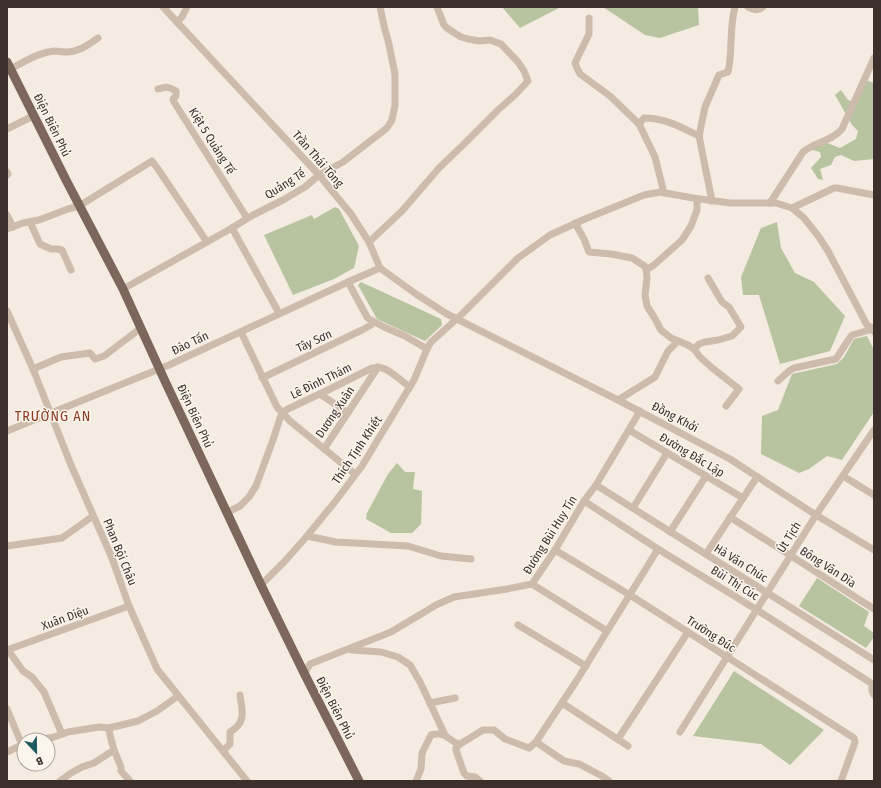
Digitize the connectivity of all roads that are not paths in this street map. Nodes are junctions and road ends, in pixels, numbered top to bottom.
1 (163, 7) edge
2 (187, 7) edge
3 (380, 7) edge
4 (437, 7) edge
5 (735, 7) edge
6 (748, 7) edge
7 (763, 7) edge
8 (589, 18) dead end
9 (177, 22) junction
10 (98, 38) dead end
11 (874, 58) edge
12 (8, 67) edge
13 (158, 89) dead end
14 (34, 116) junction
15 (639, 124) junction
16 (7, 129) edge
17 (699, 136) junction
18 (319, 175) junction
19 (664, 193) junction
20 (874, 195) edge
21 (696, 199) junction
22 (712, 201) junction
23 (770, 203) junction
24 (79, 206) junction
25 (792, 208) junction
26 (7, 215) edge
27 (248, 218) junction
28 (30, 222) junction
29 (575, 223) junction
30 (10, 228) edge
31 (232, 228) junction
32 (207, 242) junction
33 (369, 242) junction
34 (380, 268) junction
35 (72, 270) dead end
36 (646, 270) junction
37 (708, 278) dead end
38 (348, 282) junction
39 (123, 289) junction
40 (7, 311) edge
41 (279, 313) junction
42 (457, 319) junction
43 (373, 322) junction
44 (141, 328) junction
45 (874, 330) edge
46 (241, 332) junction
47 (678, 341) junction
48 (426, 349) junction
49 (694, 349) junction
50 (378, 367) junction
51 (33, 369) junction
52 (160, 369) junction
53 (262, 378) junction
54 (778, 381) dead end
55 (410, 388) junction
56 (320, 394) junction
57 (618, 400) junction
58 (726, 406) dead end
59 (640, 411) junction
60 (282, 413) junction
61 (348, 413) junction
62 (51, 414) junction
63 (629, 430) junction
64 (874, 430) edge
65 (7, 431) edge
66 (867, 441) junction
67 (874, 446) edge
68 (324, 449) junction
69 (667, 453) junction
70 (356, 474) junction
71 (706, 476) junction
72 (843, 476) junction
73 (757, 477) junction
74 (596, 485) junction
75 (874, 495) edge
76 (743, 498) junction
77 (584, 501) junction
78 (633, 508) junction
79 (226, 513) junction
80 (816, 515) junction
81 (93, 516) junction
82 (730, 517) junction
83 (670, 532) junction
84 (306, 536) junction
85 (7, 546) edge
86 (658, 549) junction
87 (555, 550) junction
88 (874, 550) edge
89 (706, 554) junction
90 (791, 556) junction
91 (471, 559) dead end
92 (532, 584) junction
93 (260, 585) junction
94 (768, 593) junction
95 (630, 595) junction
96 (130, 606) junction
97 (874, 609) edge
98 (757, 610) junction
99 (518, 625) dead end
100 (607, 631) junction
101 (688, 632) junction
102 (8, 650) edge
103 (349, 650) junction
104 (727, 657) junction
105 (873, 657) edge
106 (586, 666) junction
107 (305, 675) junction
108 (873, 684) edge
109 (240, 695) dead end
110 (874, 695) edge
111 (178, 696) junction
112 (455, 698) dead end
113 (562, 703) junction
114 (430, 704) junction
115 (7, 709) edge
116 (11, 728) edge
117 (109, 728) junction
118 (680, 732) dead end
119 (62, 734) junction
120 (445, 735) junction
121 (56, 736) edge
122 (618, 739) junction
123 (536, 742) junction
124 (460, 744) junction
125 (628, 746) dead end
126 (16, 748) edge
127 (114, 750) junction
128 (223, 751) junction
129 (7, 752) edge
130 (355, 779) edge
131 (60, 781) edge
132 (130, 781) edge
133 (247, 781) edge
134 (416, 781) edge
135 (480, 781) edge
136 (608, 781) edge
137 (841, 781) edge

1 - 9 street, Trần Thái Tông
2 - 9 street
3 - 18 street, Quảng Tế
4 - 33 street
5 - 17 street
6 - 7 street
8 - 15 street
9 - 18 street, Trần Thái Tông
10 - 12 street
11 - 23 street
12 - 14 main road, Điện Biên Phủ
13 - 27 street, Kiệt 5 Quảng Tế
14 - 16 street
14 - 24 main road, Điện Biên Phủ
15 - 17 street
15 - 19 street
17 - 22 street
18 - 27 street, Quảng Tế
18 - 33 street, Trần Thái Tông
19 - 21 street, Thích Tịnh Khiết
19 - 29 street, Thích Tịnh Khiết
20 - 25 street
21 - 22 street, Thích Tịnh Khiết
21 - 36 street
22 - 23 street, Thích Tịnh Khiết
23 - 25 street, Thích Tịnh Khiết
24 - 28 street
24 - 32 street
24 - 39 main road, Điện Biên Phủ
25 - 45 street
26 - 30 street
27 - 31 street, Quảng Tế
28 - 30 street
28 - 35 street
29 - 36 street
29 - 42 street, Thích Tịnh Khiết
31 - 32 street, Quảng Tế
31 - 41 street
32 - 39 street, Quảng Tế
33 - 34 street, Trần Thái Tông
34 - 38 street, Đào Tấn
34 - 42 street
36 - 47 street
37 - 49 street
38 - 41 street, Đào Tấn
38 - 43 street
39 - 44 main road, Điện Biên Phủ
40 - 51 street, Phan Bội Châu
41 - 46 street, Đào Tấn
42 - 48 street, Thích Tịnh Khiết
42 - 57 street, Đồng Khởi
43 - 48 street
43 - 53 street, Tây Sơn
44 - 51 street
44 - 52 main road, Điện Biên Phủ
45 - 54 street
46 - 52 street, Đào Tấn
46 - 53 street
47 - 49 street
47 - 57 street
48 - 55 street, Thích Tịnh Khiết
49 - 58 street
50 - 55 street
50 - 56 street, Lê Đình Thám
50 - 61 street, Dương Xuân
51 - 62 street, Phan Bội Châu
52 - 62 street, Đào Tấn
52 - 79 main road, Điện Biên Phủ
53 - 60 street
55 - 70 street, Thích Tịnh Khiết
56 - 60 street, Lê Đình Thám
56 - 61 street
57 - 59 street, Đồng Khởi
59 - 63 street, Đường Bùi Huy Tín
59 - 73 street, Đồng Khởi
60 - 68 street
60 - 79 street, Lê Đình Thám
61 - 68 street, Dương Xuân
62 - 65 street, Đào Tấn
62 - 81 street, Phan Bội Châu
63 - 69 street, Đường Đắc Lập
63 - 74 street, Đường Bùi Huy Tín
64 - 66 street, Út Tịch
66 - 67 street
66 - 72 street, Út Tịch
68 - 70 street
69 - 71 street, Đường Đắc Lập
69 - 78 street
70 - 84 street, Thích Tịnh Khiết
71 - 76 street, Đường Đắc Lập
71 - 83 street
72 - 75 street
72 - 80 street, Út Tịch
73 - 76 street
73 - 80 street, Đồng Khởi
74 - 77 street, Đường Bùi Huy Tín
74 - 78 street, Hà Văn Chúc
76 - 82 street
77 - 86 street, Bùi Thị Cúc
77 - 87 street, Đường Bùi Huy Tín
78 - 83 street, Hà Văn Chúc
79 - 93 main road, Điện Biên Phủ
80 - 88 street, Đồng Khởi
80 - 90 street, Út Tịch
81 - 85 street
81 - 96 street, Phan Bội Châu
82 - 89 street
82 - 90 street, Bông Văn Dĩa
83 - 89 street, Hà Văn Chúc
84 - 91 street
84 - 93 street, Thích Tịnh Khiết
86 - 95 street
86 - 98 street, Bùi Thị Cúc
87 - 92 street, Đường Bùi Huy Tín
87 - 95 street, Trường Đúc
89 - 94 street, Hà Văn Chúc
90 - 94 street, Út Tịch
90 - 97 street, Bông Văn Dĩa
92 - 100 street
92 - 103 street, Đường Bùi Huy Tín
93 - 107 main road, Điện Biên Phủ
94 - 98 street, Út Tịch
94 - 105 street, Hà Văn Chúc
95 - 100 street
95 - 101 street, Trường Đúc
96 - 102 street, Xuân Diệu
96 - 111 street, Phan Bội Châu
98 - 104 street, Út Tịch
98 - 108 street, Bùi Thị Cúc
99 - 106 street
100 - 106 street
101 - 104 street, Trường Đúc
101 - 122 street
102 - 119 street
103 - 107 street, Đường Bùi Huy Tín
103 - 114 street
104 - 118 street, Út Tịch
104 - 137 street, Trường Đúc
106 - 113 street
107 - 130 main road, Điện Biên Phủ
108 - 110 street
109 - 128 street
111 - 117 street
111 - 128 street, Phan Bội Châu
112 - 114 street
113 - 122 street
113 - 123 street
114 - 120 street
115 - 116 street
117 - 119 street
117 - 127 street
119 - 121 street
120 - 124 street
120 - 134 street
122 - 125 street
123 - 124 street
123 - 136 street
124 - 135 street
126 - 129 street
127 - 131 street
127 - 132 street
128 - 133 street, Phan Bội Châu

